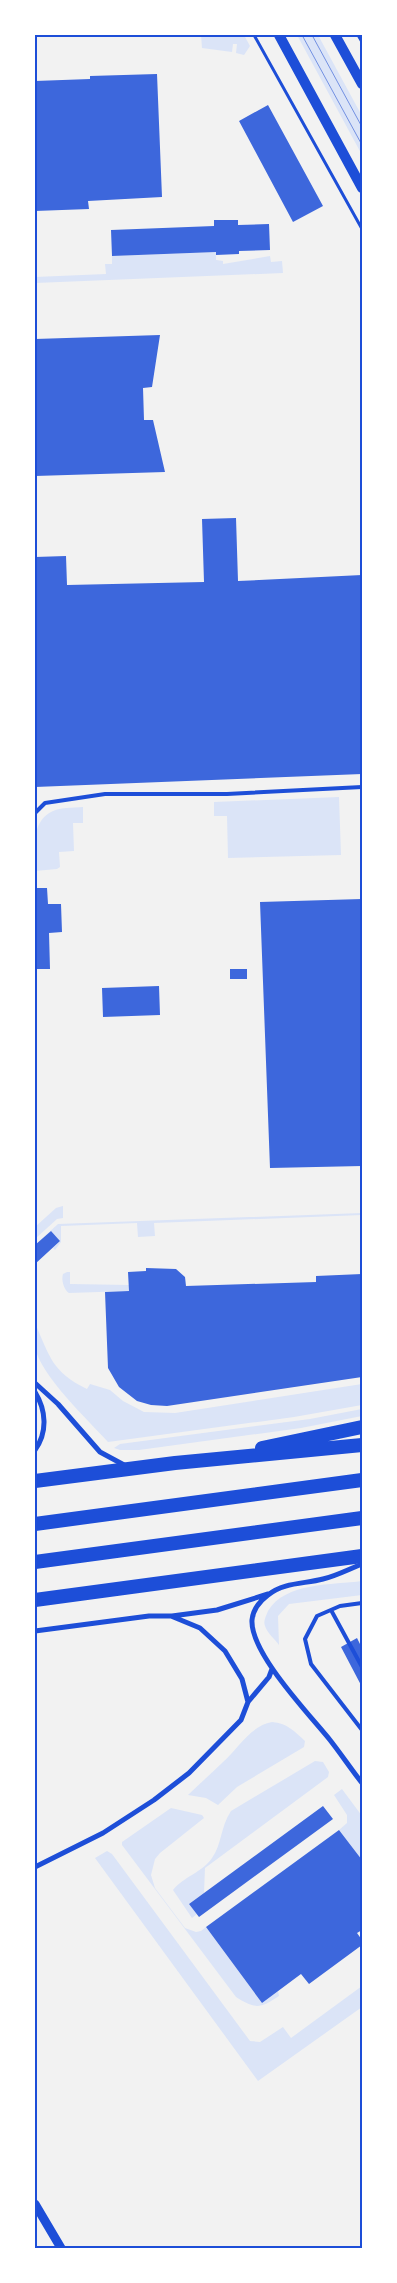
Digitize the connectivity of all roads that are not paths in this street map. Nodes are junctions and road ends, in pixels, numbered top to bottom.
1 (279, 35) edge
2 (335, 35) edge
3 (362, 84) edge
4 (362, 188) edge
5 (362, 787) edge
6 (35, 814) edge
7 (35, 1382) edge
8 (35, 1392) edge
9 (362, 1427) edge
10 (362, 1445) edge
11 (35, 1450) edge
12 (199, 1461) junction
13 (131, 1468) junction
14 (362, 1480) edge
15 (35, 1481) edge
16 (362, 1518) edge
17 (35, 1524) edge
18 (362, 1556) edge
19 (35, 1562) edge
20 (362, 1564) edge
21 (270, 1593) junction
22 (35, 1600) edge
23 (362, 1603) edge
24 (331, 1610) junction
25 (171, 1616) junction
26 (35, 1631) edge
27 (362, 1667) edge
28 (272, 1669) junction
29 (248, 1702) junction
30 (362, 1730) edge
31 (362, 1783) edge
32 (35, 1867) edge
33 (35, 2204) edge
34 (61, 2248) edge

1 - 4 main road
2 - 3 main road
5 - 6 lane
7 - 13 street
8 - 11 street
9 - 12 highway
10 - 12 highway
12 - 13 highway
13 - 15 highway
14 - 17 highway
16 - 19 highway
18 - 22 highway
20 - 21 street
21 - 25 street
21 - 28 street
23 - 24 lane
24 - 27 lane
24 - 30 lane
25 - 26 street
25 - 29 street
28 - 29 street
28 - 31 street
29 - 32 street
33 - 34 street

